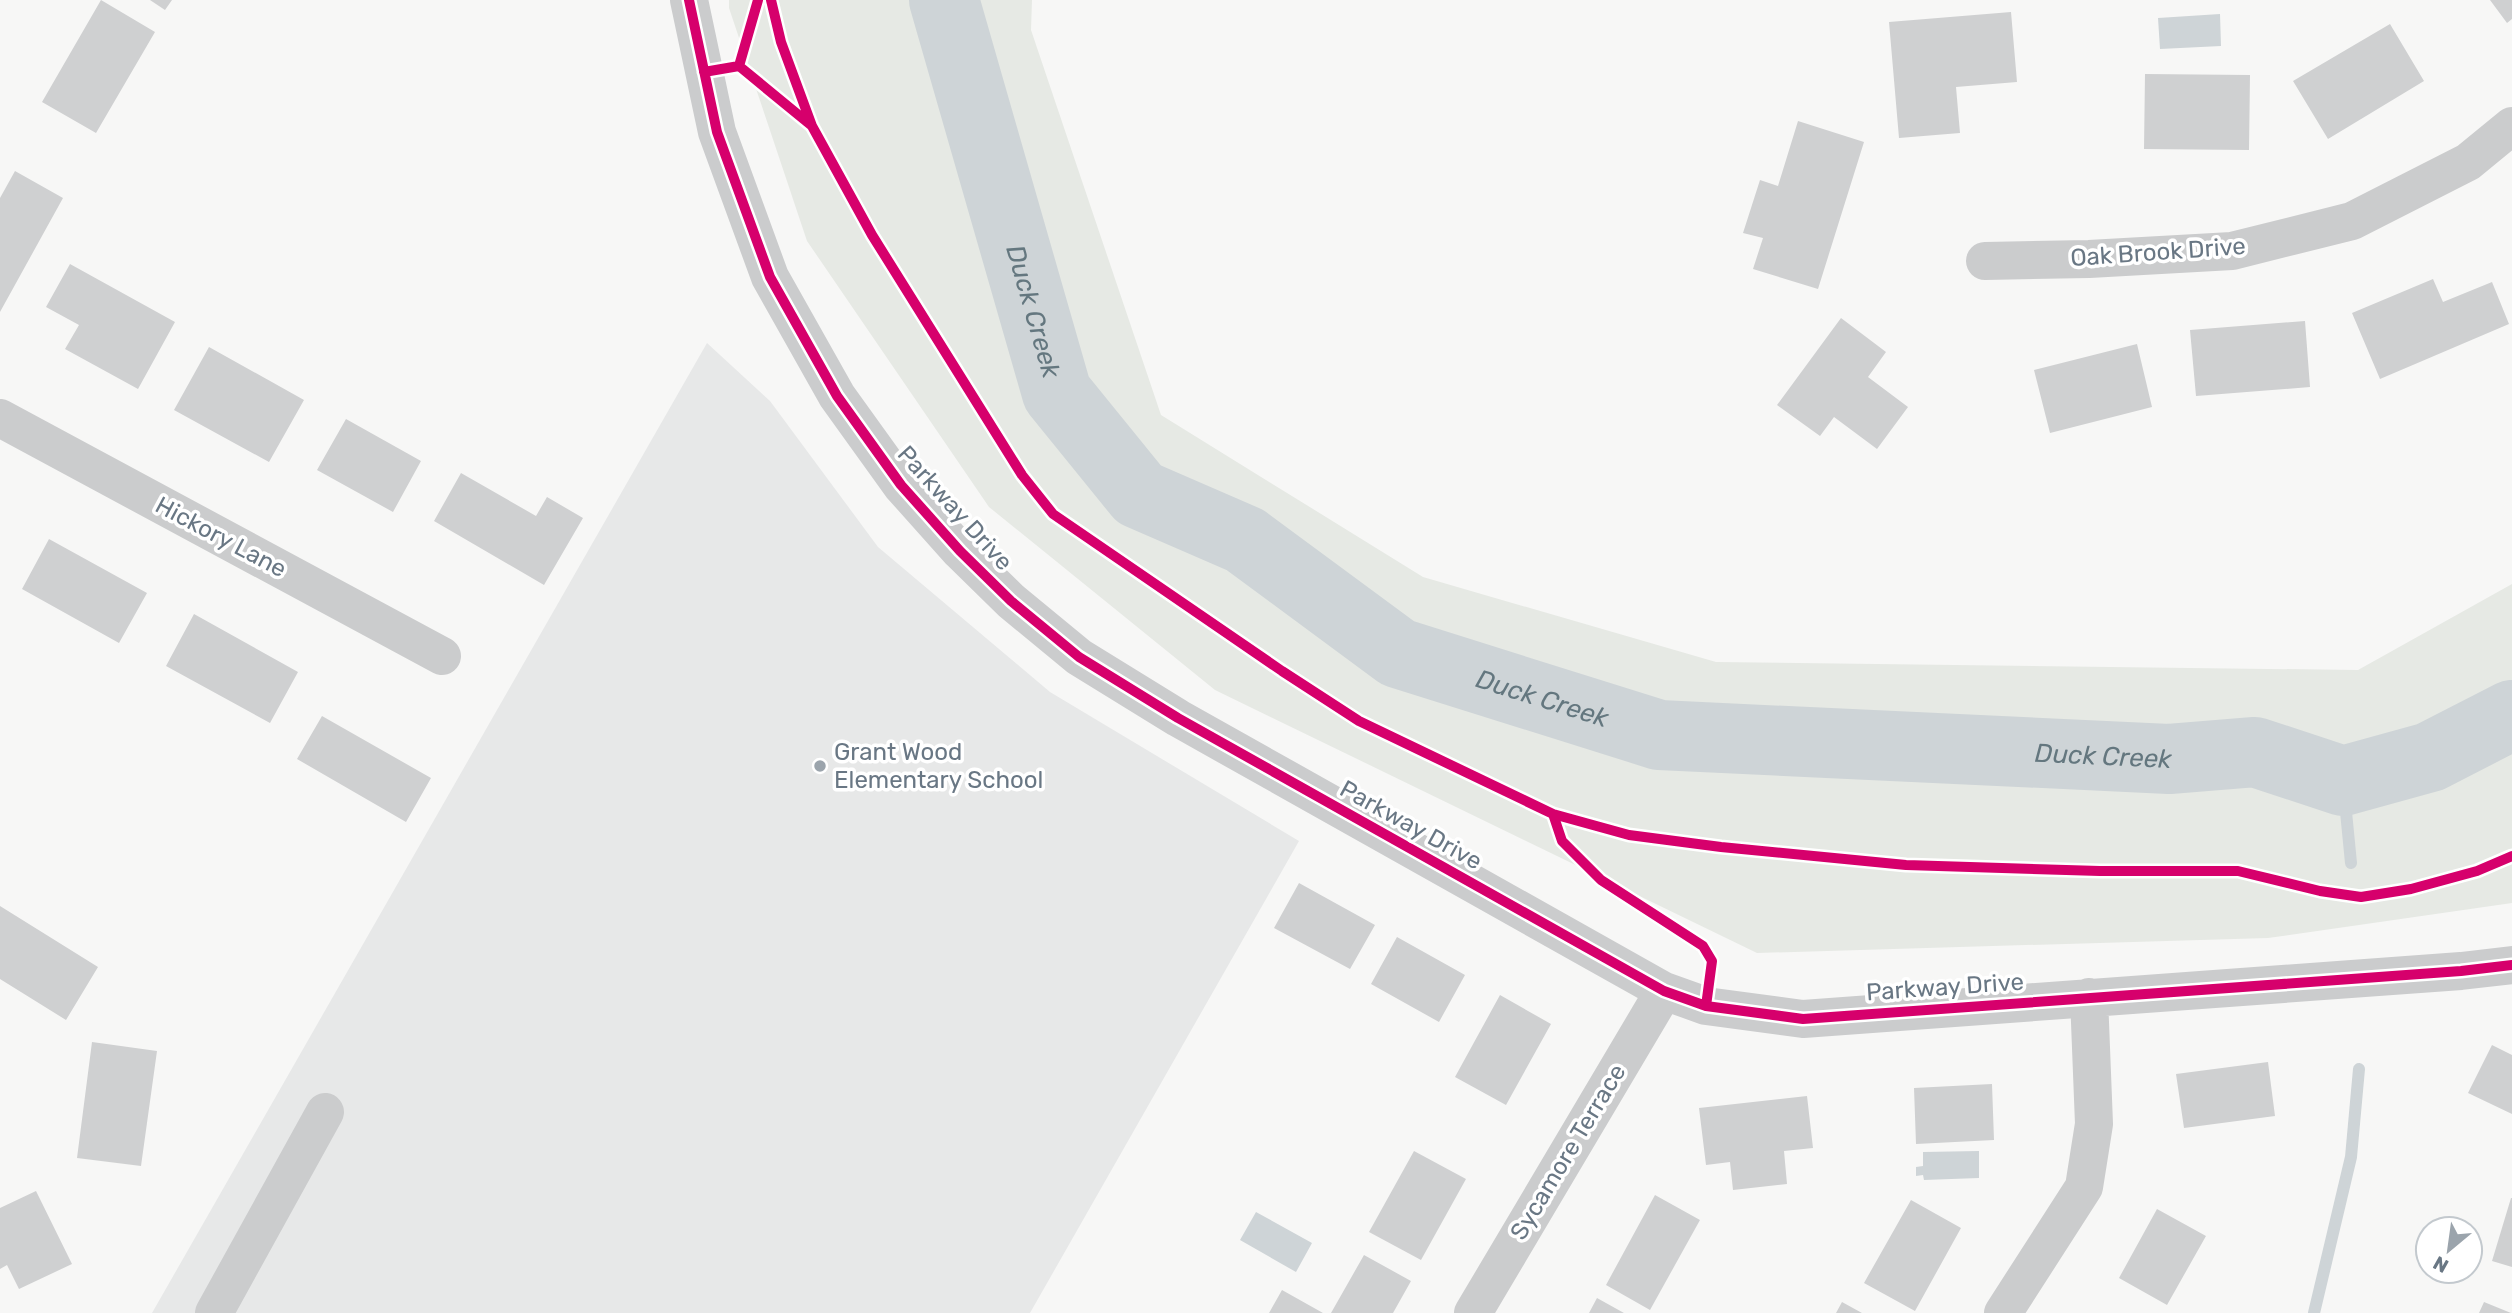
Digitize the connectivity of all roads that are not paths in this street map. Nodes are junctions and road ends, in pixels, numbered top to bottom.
1 (689, 0) edge
2 (2512, 126) edge
3 (1985, 261) dead end
4 (0, 418) edge
5 (442, 656) dead end
6 (2512, 965) edge
7 (1664, 991) junction
8 (2089, 997) junction
9 (325, 1112) dead end
10 (214, 1313) edge
11 (1473, 1313) edge
12 (2003, 1313) edge

1 - 7 street, Parkway Drive
2 - 3 street, Oak Brook Drive
4 - 5 street, Hickory Lane
6 - 8 street, Parkway Drive
7 - 8 street, Parkway Drive
7 - 11 street, Sycamore Terrace
8 - 12 street
9 - 10 street

